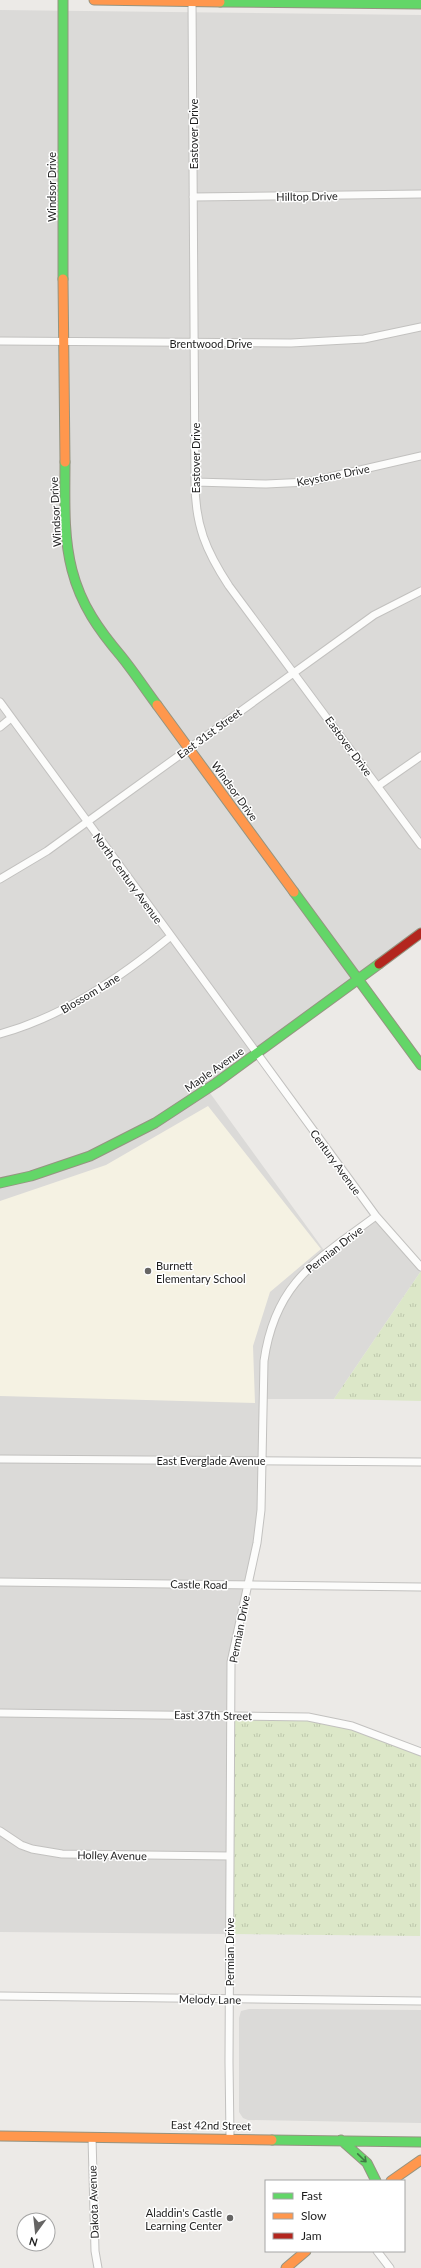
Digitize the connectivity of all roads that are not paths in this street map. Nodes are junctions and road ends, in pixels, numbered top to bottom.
1 (63, 0) edge
2 (94, 0) edge
3 (192, 0) edge
4 (421, 4) edge
5 (421, 194) edge
6 (193, 197) junction
7 (421, 327) edge
8 (0, 341) edge
9 (63, 341) junction
10 (194, 344) junction
11 (421, 456) edge
12 (195, 482) junction
13 (421, 591) edge
14 (294, 671) junction
15 (0, 702) edge
16 (11, 718) junction
17 (0, 727) edge
18 (188, 748) junction
19 (421, 756) edge
20 (378, 786) junction
21 (87, 822) junction
22 (421, 845) edge
23 (0, 879) edge
24 (421, 933) edge
25 (171, 936) junction
26 (358, 978) junction
27 (0, 1034) edge
28 (257, 1053) junction
29 (421, 1065) edge
30 (0, 1183) edge
31 (376, 1216) junction
32 (421, 1267) edge
33 (0, 1459) edge
34 (261, 1460) junction
35 (421, 1462) edge
36 (0, 1582) edge
37 (248, 1585) junction
38 (421, 1587) edge
39 (0, 1713) edge
40 (230, 1715) junction
41 (421, 1752) edge
42 (0, 1831) edge
43 (230, 1856) junction
44 (0, 1996) edge
45 (229, 1999) junction
46 (421, 2001) edge
47 (0, 2136) edge
48 (92, 2137) junction
49 (230, 2137) junction
50 (341, 2140) junction
51 (421, 2142) edge
52 (421, 2160) edge
53 (376, 2180) edge
54 (392, 2180) edge
55 (305, 2252) edge
56 (378, 2252) edge
57 (98, 2268) edge
58 (286, 2268) edge
59 (390, 2268) edge

1 - 9 main road, Windsor Drive
2 - 3 main road
3 - 4 main road
3 - 6 street, Eastover Drive
5 - 6 street, Hilltop Drive
6 - 10 street, Eastover Drive
7 - 10 street, Brentwood Drive
8 - 9 street, Brentwood Drive
9 - 10 street, Brentwood Drive
9 - 18 main road, Windsor Drive
10 - 12 street, Eastover Drive
11 - 12 street, Keystone Drive
12 - 14 street, Eastover Drive
13 - 14 street, East 31st Street
14 - 18 street, East 31st Street
14 - 20 street, Eastover Drive
15 - 16 street, North Century Avenue
16 - 17 street
16 - 21 street, North Century Avenue
18 - 21 street, East 31st Street
18 - 26 main road, Windsor Drive
19 - 20 street
20 - 22 street, Eastover Drive
21 - 23 street, East 31st Street
21 - 25 street, North Century Avenue
24 - 26 main road, Maple Avenue
25 - 27 street, Blossom Lane
25 - 28 street, North Century Avenue
26 - 28 main road, Maple Avenue
26 - 29 main road, Windsor Drive
28 - 30 main road, Maple Avenue
28 - 31 street, Century Avenue
31 - 32 street, Century Avenue
31 - 34 street, Permian Drive
33 - 34 street, East Everglade Avenue
34 - 35 street, East Everglade Avenue
34 - 37 street, Permian Drive
36 - 37 street, Castle Road
37 - 38 street, Castle Road
37 - 40 street, Permian Drive
39 - 40 street, East 37th Street
40 - 41 street, East 37th Street
40 - 43 street, Permian Drive
42 - 43 street, Holley Avenue
43 - 45 street, Permian Drive
44 - 45 street, Melody Lane
45 - 46 street, Melody Lane
45 - 49 street, Permian Drive
47 - 48 main road, East 42nd Street
48 - 49 main road, East 42nd Street
48 - 57 street, Dakota Avenue
49 - 50 main road, East 42nd Street
50 - 51 main road, East 42nd Street
50 -> 53 main road
52 - 54 main road
55 - 58 main road
56 - 59 street

